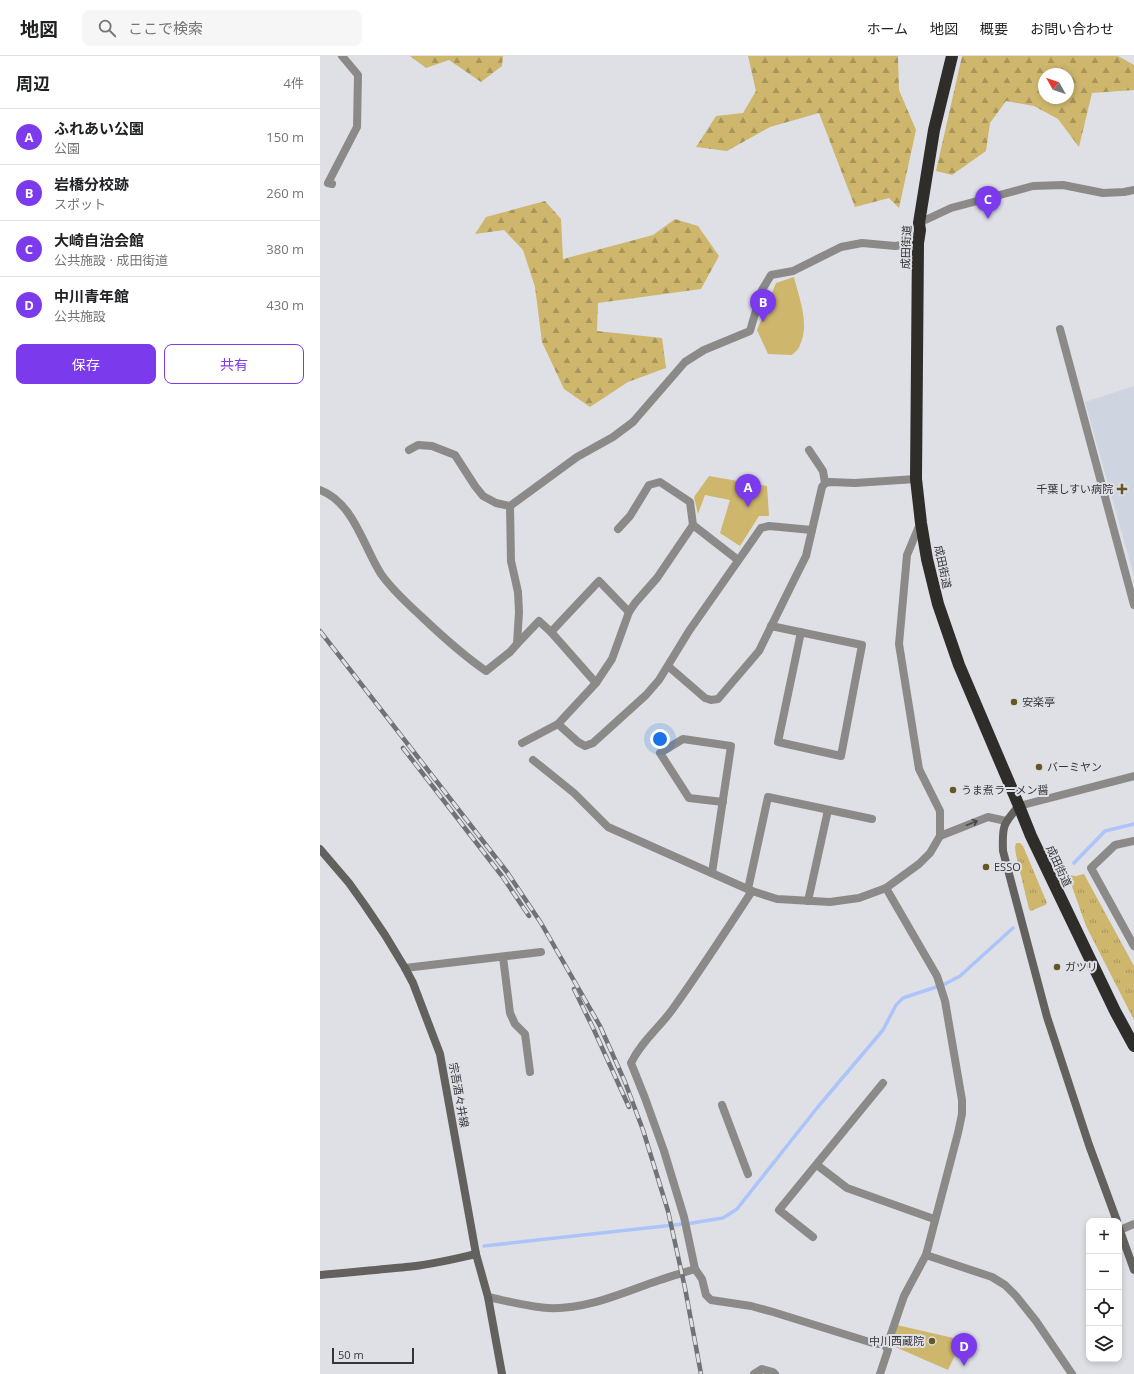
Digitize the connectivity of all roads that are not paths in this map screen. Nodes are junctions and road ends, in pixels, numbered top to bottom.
1 (342, 56) edge
2 (952, 56) edge
3 (332, 184) dead end
4 (1134, 190) edge
5 (919, 223) junction
6 (918, 243) junction
7 (1060, 329) dead end
8 (409, 450) dead end
9 (809, 450) dead end
10 (916, 479) junction
11 (825, 483) junction
12 (320, 490) edge
13 (510, 506) junction
14 (921, 523) junction
15 (693, 525) junction
16 (618, 529) dead end
17 (812, 530) junction
18 (738, 560) junction
19 (1134, 605) edge
20 (629, 612) junction
21 (772, 626) junction
22 (551, 632) junction
23 (801, 632) junction
24 (517, 644) junction
25 (668, 666) junction
26 (596, 683) junction
27 (558, 724) junction
28 (522, 744) dead end
29 (533, 760) dead end
30 (1134, 776) edge
31 (723, 802) junction
32 (1019, 806) junction
33 (828, 810) junction
34 (872, 819) dead end
35 (1006, 821) junction
36 (940, 836) junction
37 (1134, 841) edge
38 (320, 849) edge
39 (712, 873) junction
40 (886, 888) junction
41 (750, 890) junction
42 (808, 901) junction
43 (1134, 946) edge
44 (541, 952) dead end
45 (503, 957) junction
46 (405, 968) junction
47 (1134, 1046) edge
48 (530, 1072) dead end
49 (883, 1083) dead end
50 (722, 1105) dead end
51 (817, 1165) junction
52 (748, 1174) dead end
53 (934, 1218) junction
54 (1116, 1218) edge
55 (1134, 1224) edge
56 (1122, 1228) edge
57 (813, 1237) dead end
58 (1122, 1237) edge
59 (476, 1254) junction
60 (926, 1255) junction
61 (695, 1270) junction
62 (1134, 1270) edge
63 (320, 1275) edge
64 (488, 1297) junction
65 (884, 1344) junction
66 (502, 1374) edge
67 (754, 1374) edge
68 (775, 1374) edge
69 (880, 1374) edge
70 (1072, 1374) edge

1 - 3 street
2 - 5 highway, 成田街道
4 - 5 street
5 - 6 highway, 成田街道
6 - 10 highway, 成田街道
6 - 13 street
7 - 19 street
8 - 13 street
9 - 11 street
10 - 11 street
10 - 14 highway, 成田街道
11 - 17 street
12 - 24 street
13 - 24 street
14 - 32 highway, 成田街道
14 - 36 street
15 - 16 street
15 - 18 street
15 - 20 street
17 - 18 street
17 - 21 street
18 - 25 street
20 - 22 street
20 - 26 street
21 - 23 street
21 - 25 street
22 - 24 street
22 - 26 street
23 - 23 street
25 - 27 street
26 - 27 street
27 - 28 street
29 - 39 street
30 - 32 street
31 - 31 street
31 - 39 street
32 - 35 street
32 - 47 highway, 成田街道
33 - 34 street
33 - 41 street
33 - 42 street
36 -> 35 street
35 - 54 street
36 - 40 street
37 - 43 street
38 - 46 street, 宗吾酒々井線
39 - 41 street
40 - 42 street
40 - 53 street
41 - 42 street
41 - 61 street
44 - 45 street
45 - 46 street
45 - 48 street
46 - 59 street, 宗吾酒々井線
49 - 51 street
50 - 52 street
51 - 53 street
51 - 57 street
53 - 60 street
55 - 56 street
58 - 62 street
59 - 63 street
59 - 64 street, 宗吾酒々井線
60 - 65 street
60 - 70 street
61 - 64 street
61 - 65 street
64 - 66 street, 宗吾酒々井線
65 - 69 street
67 - 68 street

